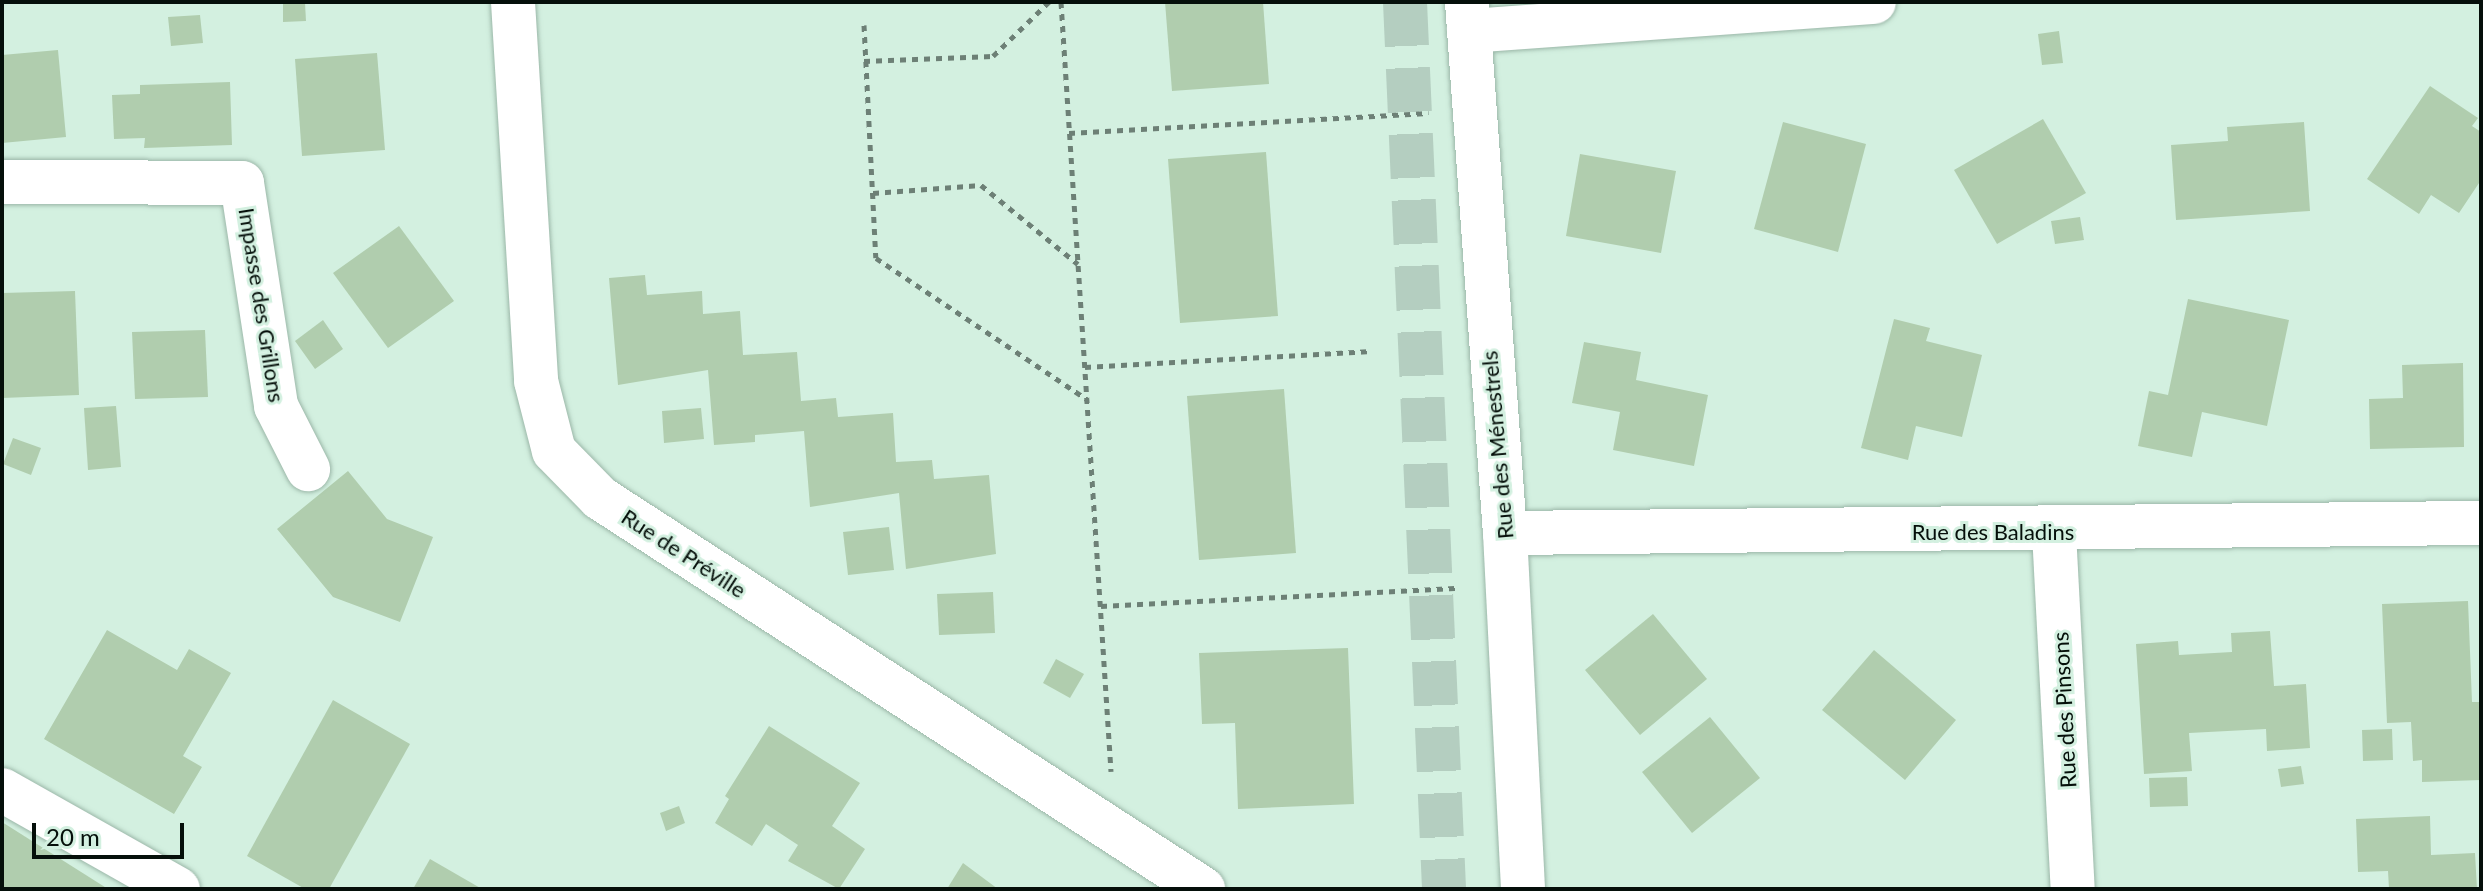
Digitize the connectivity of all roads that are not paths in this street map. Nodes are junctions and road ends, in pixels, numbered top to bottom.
1 (513, 2) edge
2 (1874, 2) edge
3 (1468, 17) edge
4 (2, 182) edge
5 (308, 469) dead end
6 (2481, 523) edge
7 (2054, 532) junction
8 (1505, 533) junction
9 (2, 790) edge
10 (178, 889) edge
11 (1203, 889) edge
12 (1523, 889) edge
13 (2073, 889) edge

1 - 11 street, Rue de Préville
2 - 3 street
3 - 8 street, Rue des Ménestrels
4 - 5 street, Impasse des Grillons
6 - 7 street, Rue des Baladins
7 - 8 street, Rue des Baladins
7 - 13 street, Rue des Pinsons
8 - 12 street, Rue des Ménestrels
9 - 10 street

